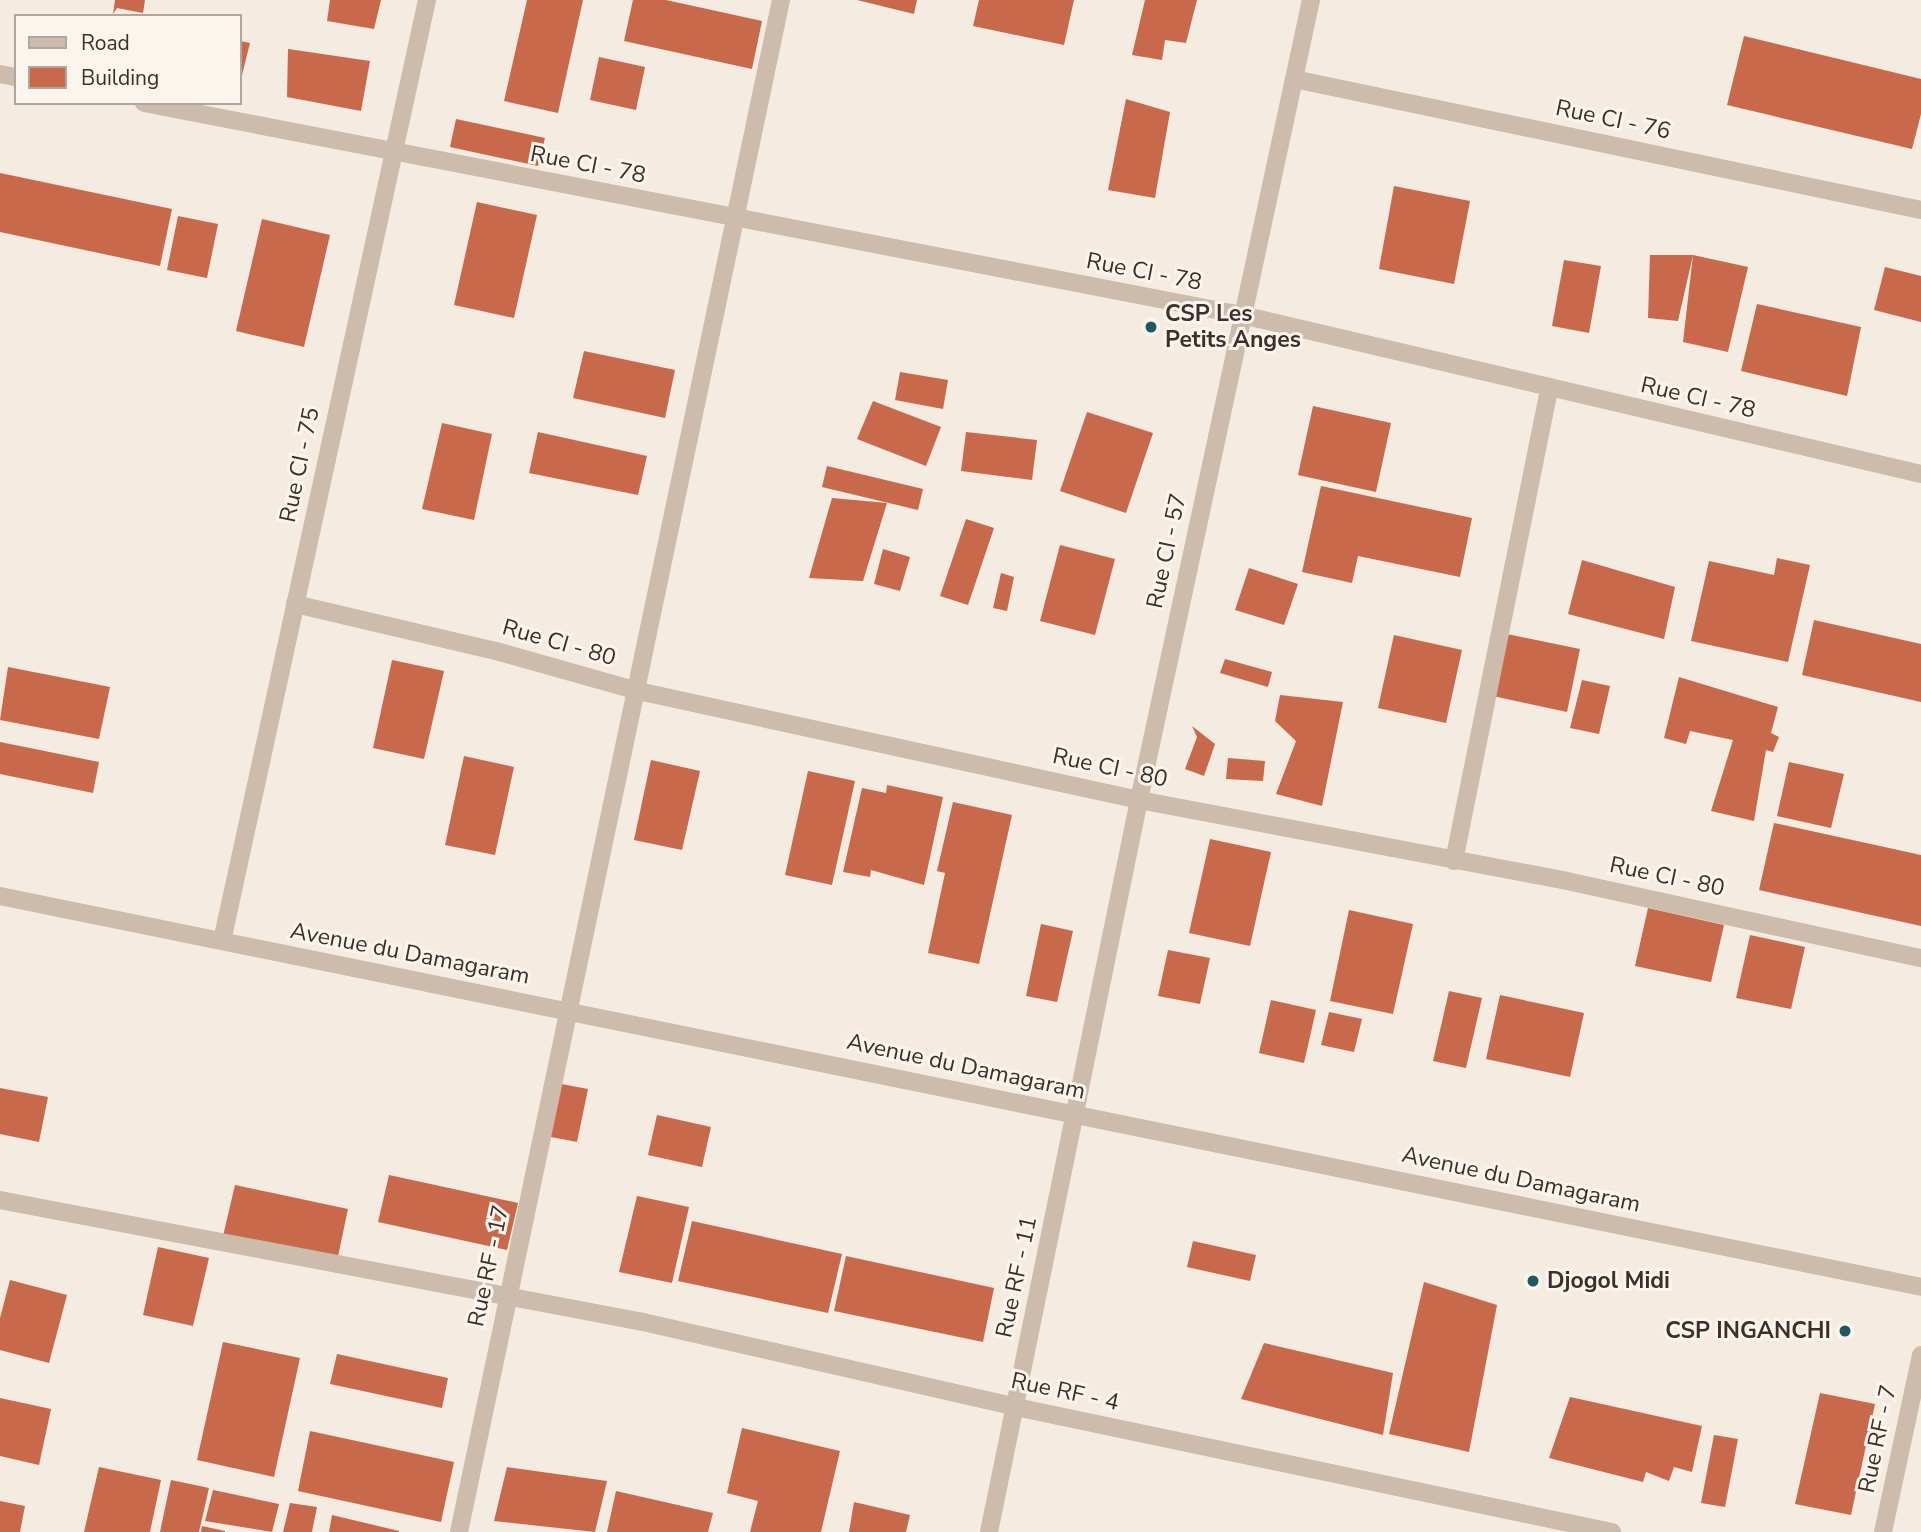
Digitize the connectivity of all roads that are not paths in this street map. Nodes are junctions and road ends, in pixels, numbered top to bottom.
1 (427, 0) edge
2 (781, 0) edge
3 (1311, 0) edge
4 (1294, 79) junction
5 (154, 105) edge
6 (394, 154) junction
7 (1921, 210) edge
8 (736, 220) junction
9 (1242, 316) junction
10 (1549, 388) junction
11 (1921, 474) edge
12 (295, 604) junction
13 (638, 691) junction
14 (1139, 800) junction
15 (1454, 861) junction
16 (0, 896) edge
17 (222, 941) junction
18 (1921, 958) edge
19 (567, 1011) junction
20 (1076, 1114) junction
21 (0, 1200) edge
22 (1921, 1287) edge
23 (507, 1297) junction
24 (1921, 1355) edge
25 (1016, 1407) junction
26 (459, 1532) edge
27 (989, 1532) edge
28 (1612, 1532) edge
29 (1883, 1532) edge

1 - 6 street, Rue CI - 75
2 - 8 street, Rue RF - 17
3 - 4 street, Rue CI - 57
4 - 7 street, Rue CI - 76
4 - 9 street, Rue CI - 57
5 - 6 street, Rue CI - 78
6 - 8 street, Rue CI - 78
6 - 12 street, Rue CI - 75
8 - 9 street, Rue CI - 78
8 - 13 street, Rue RF - 17
9 - 10 street, Rue CI - 78
9 - 14 street, Rue CI - 57
10 - 11 street, Rue CI - 78
10 - 15 street
12 - 13 street, Rue CI - 80
12 - 17 street, Rue CI - 75
13 - 14 street, Rue CI - 80
13 - 19 street, Rue RF - 17
14 - 15 street, Rue CI - 80
14 - 20 street, Rue CI - 57
15 - 18 street, Rue CI - 80
16 - 17 street, Avenue du Damagaram
17 - 19 street, Avenue du Damagaram
19 - 20 street, Avenue du Damagaram
19 - 23 street, Rue RF - 17
20 - 22 street, Avenue du Damagaram
20 - 25 street, Rue RF - 11
21 - 23 street, Rue RF - 4
23 - 25 street, Rue RF - 4
23 - 26 street, Rue RF - 17
24 - 29 street, Rue RF - 7
25 - 27 street, Rue RF - 11
25 - 28 street, Rue RF - 4

